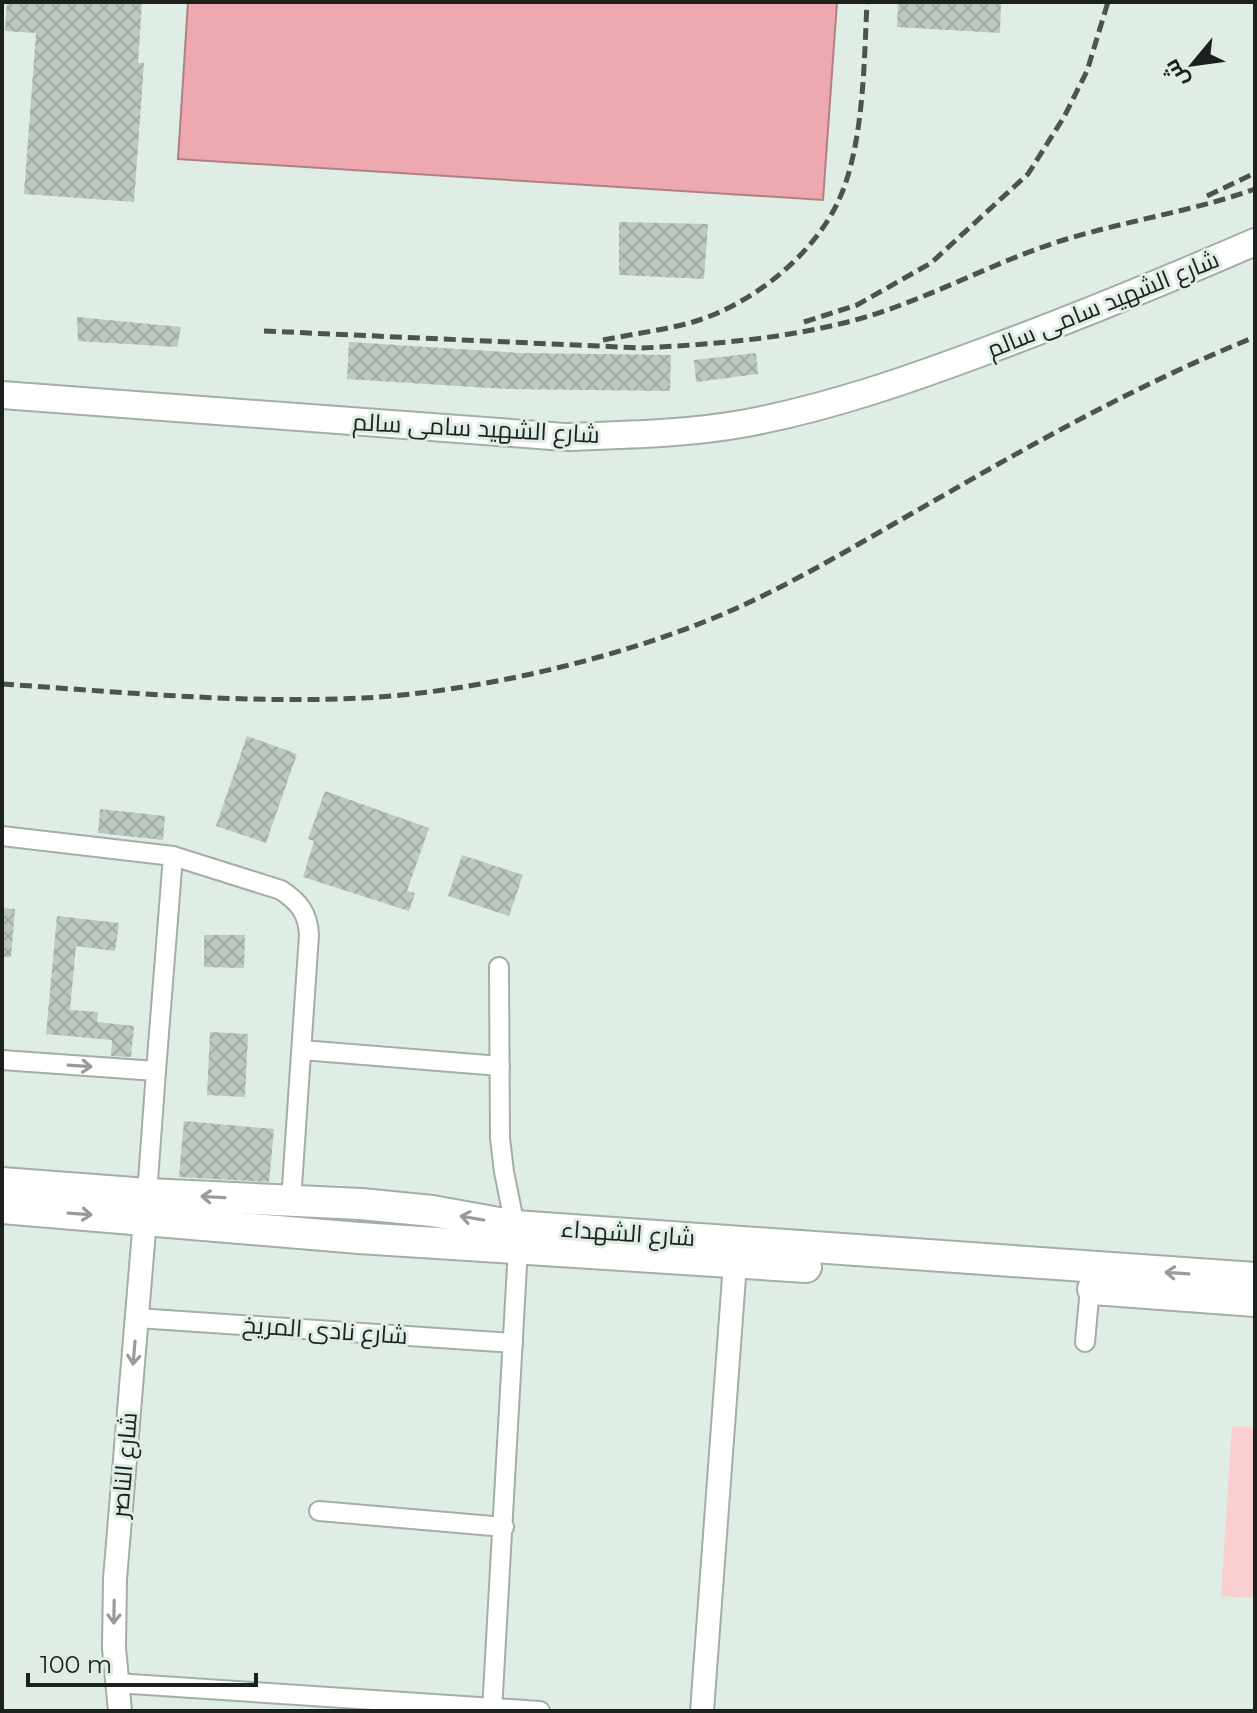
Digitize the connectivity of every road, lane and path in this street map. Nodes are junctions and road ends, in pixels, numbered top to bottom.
1 (1255, 242) edge
2 (2, 395) edge
3 (2, 836) edge
4 (173, 856) junction
5 (499, 967) dead end
6 (302, 1050) junction
7 (2, 1060) edge
8 (500, 1066) junction
9 (156, 1071) junction
10 (5, 1195) edge
11 (291, 1201) junction
12 (361, 1204) junction
13 (146, 1206) junction
14 (432, 1211) junction
15 (517, 1237) junction
16 (359, 1238) junction
17 (427, 1242) junction
18 (736, 1252) junction
19 (1255, 1278) edge
20 (1090, 1288) junction
21 (1255, 1301) edge
22 (137, 1318) junction
23 (1085, 1342) dead end
24 (513, 1343) junction
25 (319, 1511) dead end
26 (504, 1527) junction
27 (116, 1683) junction
28 (492, 1709) edge
29 (120, 1711) edge
30 (540, 1711) edge
31 (702, 1711) edge

1 - 2 main road, شارع الشهيد سامى سالم
3 - 4 street
4 - 6 street
4 - 9 street
5 - 8 street
6 - 8 street
6 - 11 street
7 -> 9 street
8 - 15 street
9 - 13 street
10 - 13 highway, شارع الشهداء
11 - 12 highway, شارع الشهداء
11 -> 13 highway, شارع الشهداء
12 - 14 highway, شارع الشهداء
12 - 16 highway
13 - 16 highway, شارع الشهداء
13 - 22 street, شارع الناصر
15 -> 14 highway, شارع الشهداء
14 - 17 highway
15 - 17 highway, شارع الشهداء
15 - 18 highway, شارع الشهداء
15 - 24 street
16 - 17 highway, شارع الشهداء
19 -> 18 highway, شارع الشهداء
18 - 20 highway, شارع الشهداء
18 - 31 street
20 - 21 highway, شارع الشهداء
20 - 23 street
22 - 24 street, شارع نادى المريخ
22 -> 27 street, شارع الناصر
24 - 26 street
25 - 26 street
26 - 28 street
27 - 28 street
27 - 29 street, شارع الناصر
28 - 30 street

